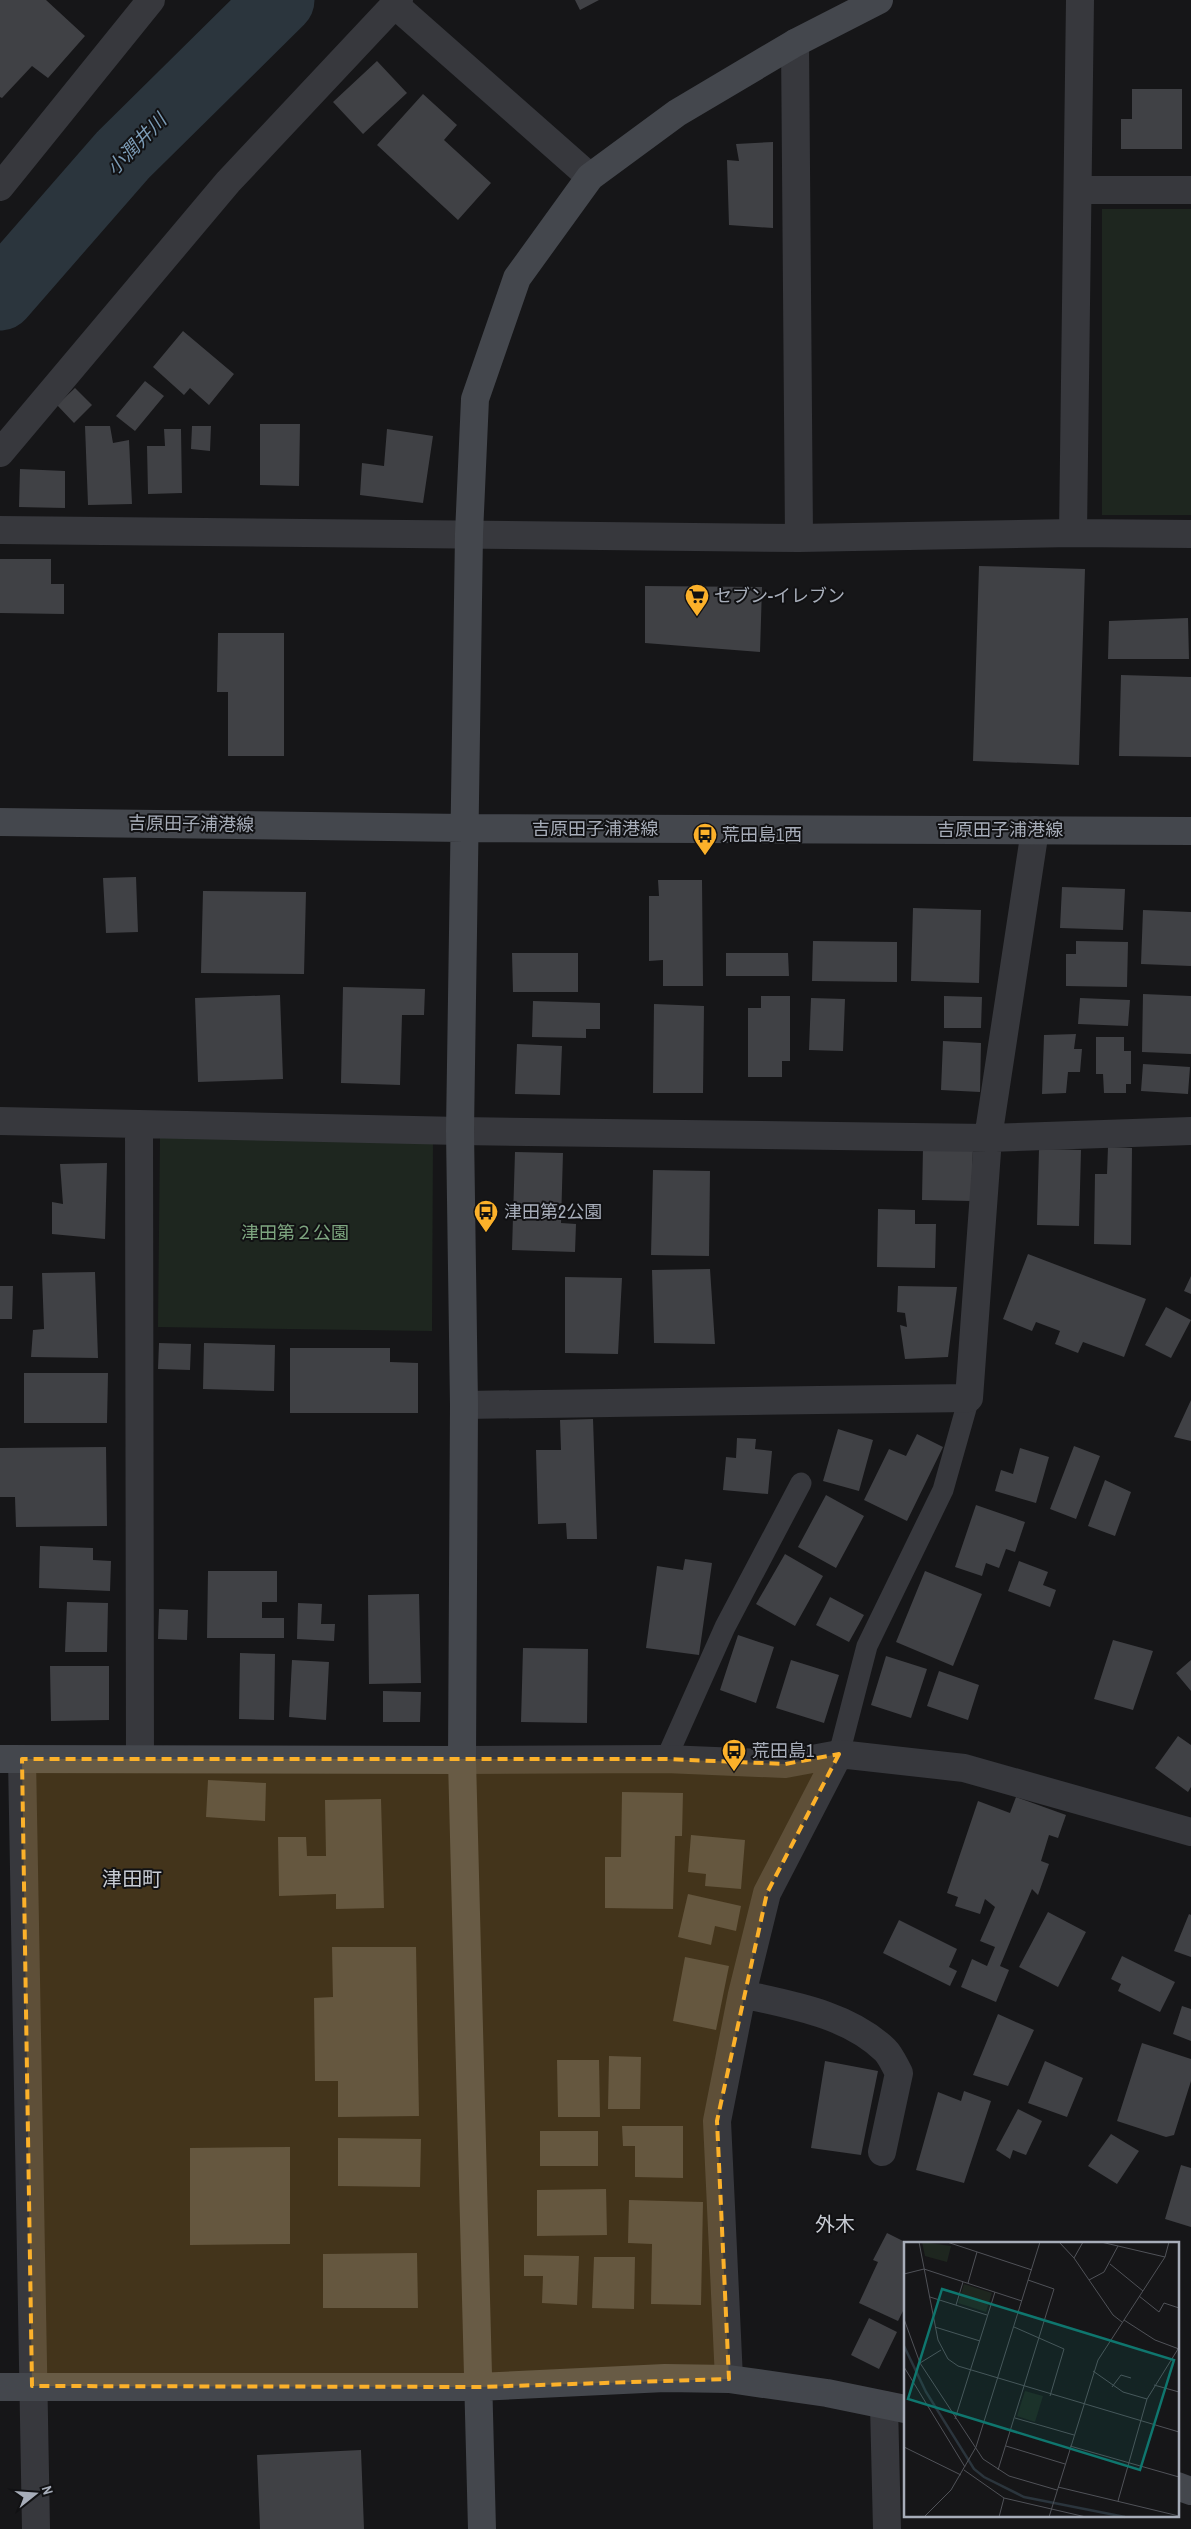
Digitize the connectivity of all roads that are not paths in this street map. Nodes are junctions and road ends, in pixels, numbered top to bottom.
1 (151, 0) edge
2 (879, 0) edge
3 (1080, 0) edge
4 (396, 2) edge
5 (795, 43) junction
6 (590, 177) junction
7 (0, 187) edge
8 (1078, 190) junction
9 (1191, 190) edge
10 (0, 453) edge
11 (0, 530) edge
12 (1073, 533) junction
13 (469, 534) junction
14 (1191, 534) edge
15 (799, 538) junction
16 (0, 822) edge
17 (464, 828) junction
18 (1034, 830) junction
19 (1191, 831) edge
20 (0, 1121) edge
21 (139, 1125) junction
22 (460, 1131) junction
23 (1191, 1131) edge
24 (988, 1138) junction
25 (969, 1398) junction
26 (464, 1405) junction
27 (801, 1483) dead end
28 (839, 1754) junction
29 (11, 1759) edge
30 (140, 1759) junction
31 (666, 1759) junction
32 (462, 1760) junction
33 (1191, 1832) edge
34 (742, 1994) junction
35 (882, 2152) dead end
36 (729, 2379) junction
37 (32, 2386) junction
38 (0, 2387) edge
39 (478, 2387) junction
40 (894, 2407) edge
41 (1178, 2486) edge
42 (1191, 2491) edge
43 (36, 2529) edge
44 (482, 2529) edge
45 (887, 2529) edge

1 - 7 street
2 - 5 street
3 - 8 street
4 - 6 street
4 - 10 street
5 - 6 street
5 - 15 street
6 - 13 street
8 - 9 street
8 - 12 street
11 - 13 street
12 - 14 street
12 - 15 street
13 - 15 street
13 - 17 street
16 - 17 street, 吉原田子浦港線
17 - 18 street, 吉原田子浦港線
17 - 22 street
18 - 19 street, 吉原田子浦港線
18 - 24 street
20 - 21 street
21 - 22 street
21 - 30 street
22 - 24 street
22 - 26 street
23 - 24 street
24 - 25 street
25 - 26 street
25 - 28 lane
26 - 32 street
27 - 31 lane
28 - 31 street
28 - 33 street
28 - 34 street
29 - 30 street
29 - 37 street
30 - 32 street
31 - 32 street
32 - 39 street
34 - 35 street
34 - 36 street
36 - 39 street
36 - 40 street
37 - 38 street
37 - 39 street
37 - 43 street
39 - 44 street
40 - 45 street
41 - 42 street

